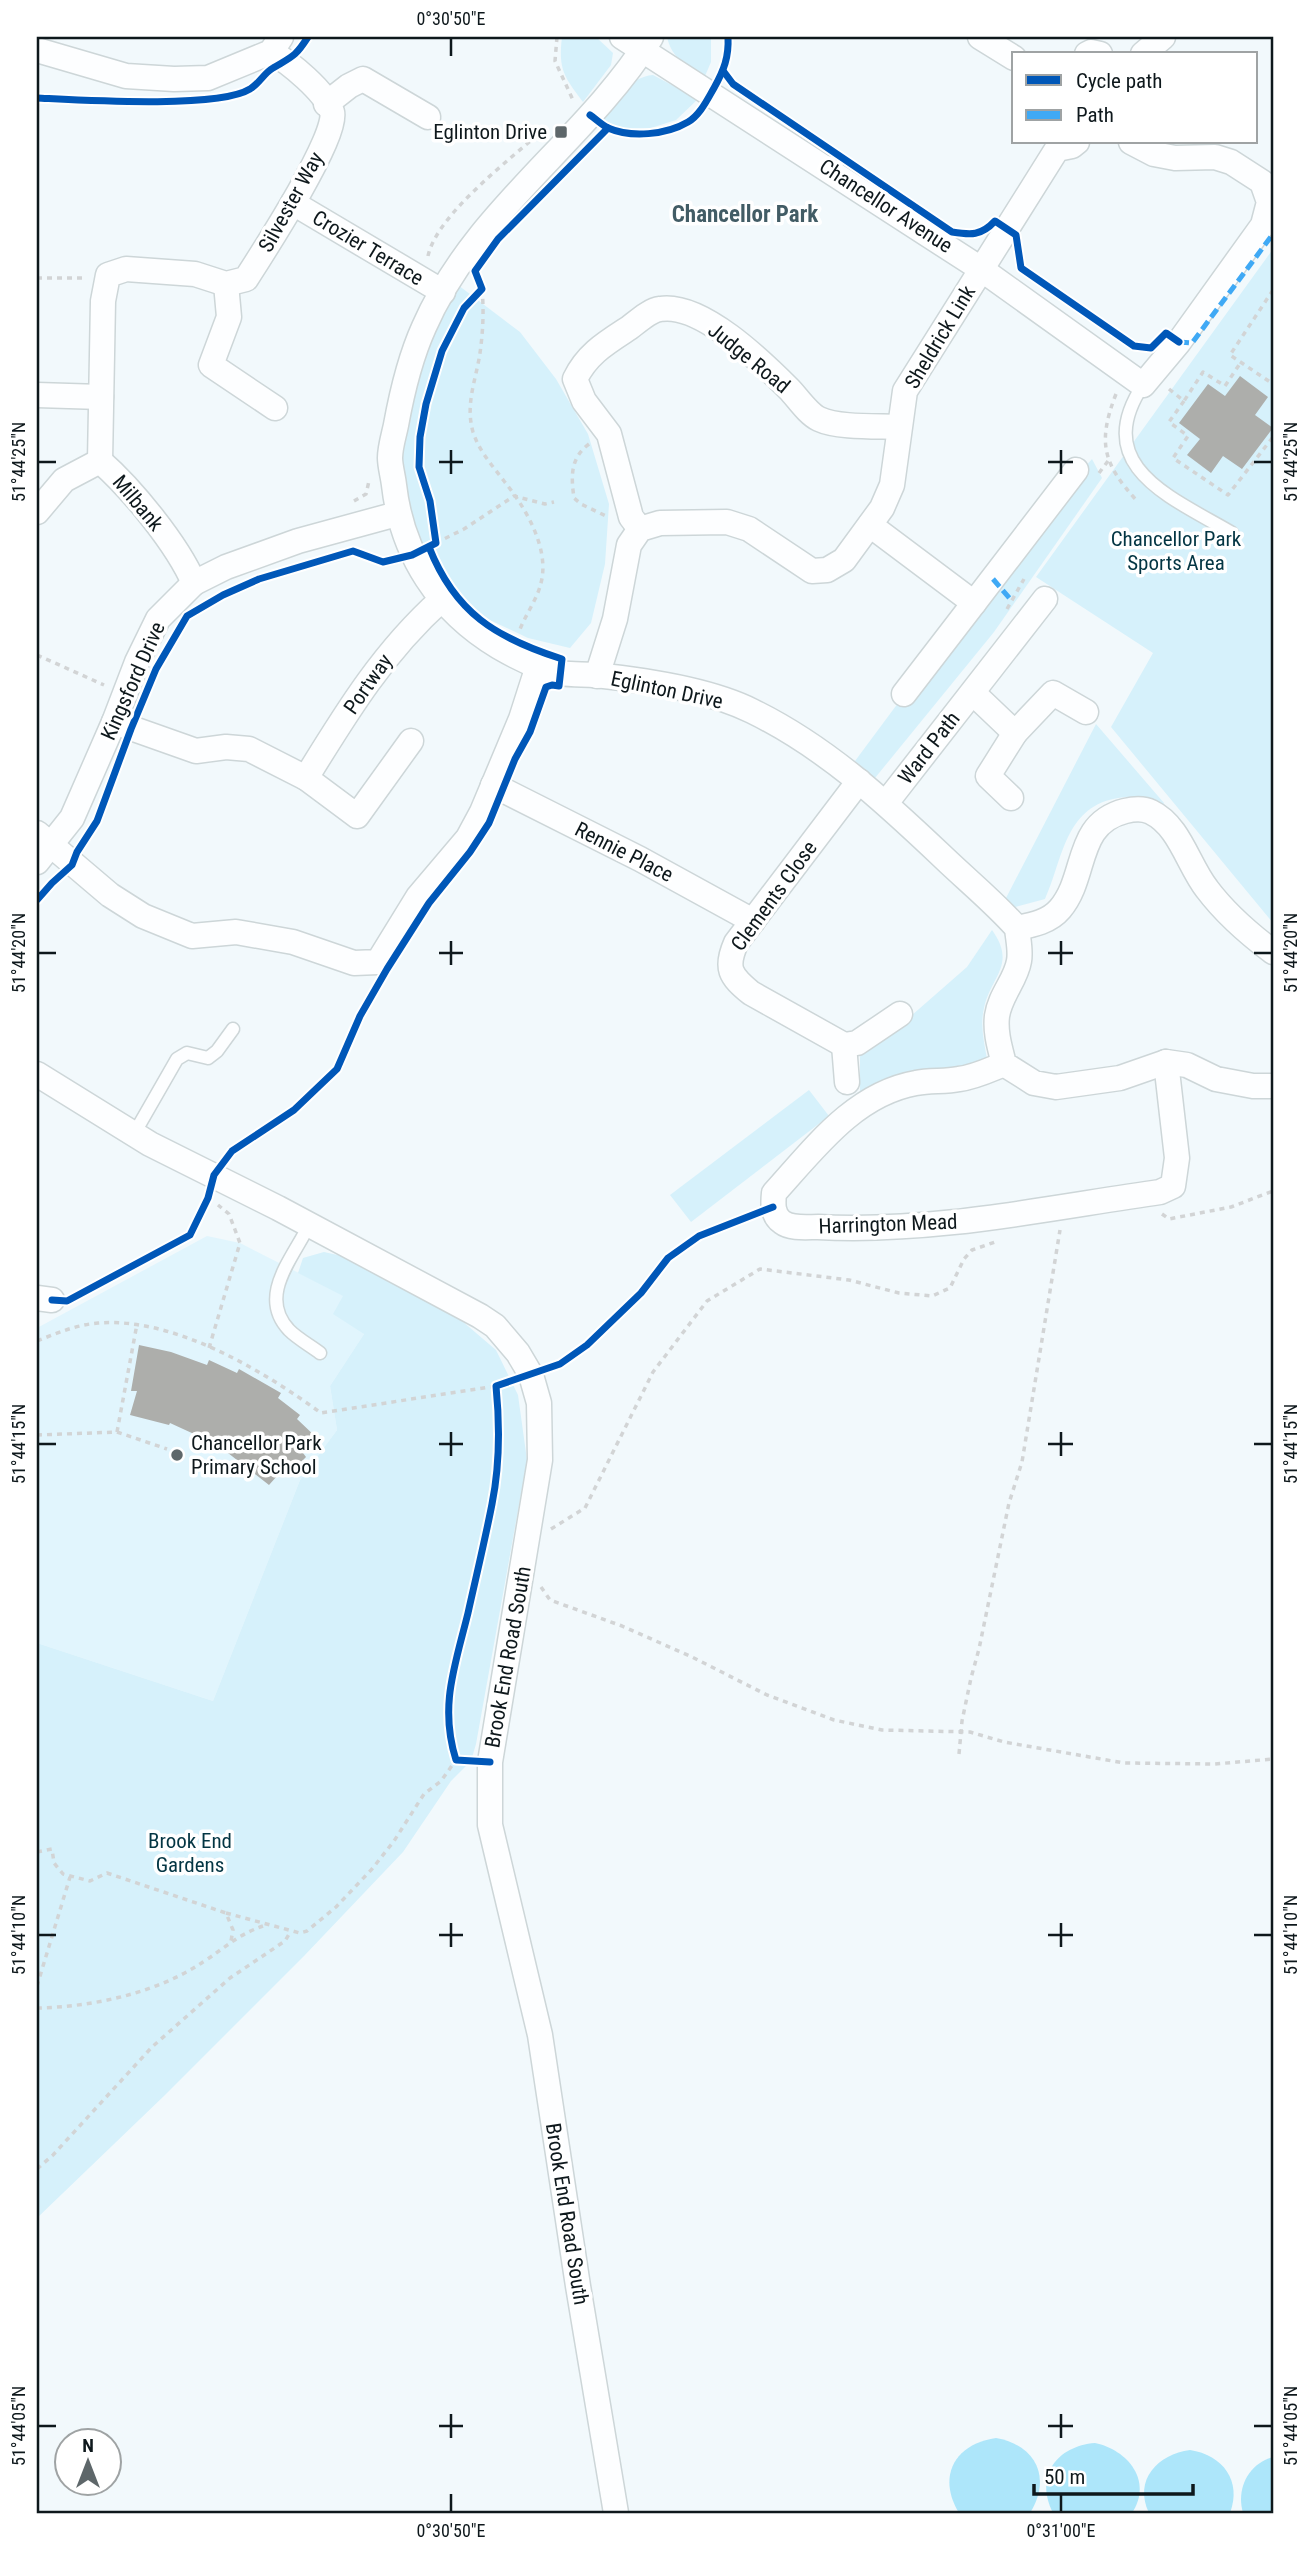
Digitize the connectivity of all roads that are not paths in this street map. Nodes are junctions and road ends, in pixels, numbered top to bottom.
1 (622, 37) edge
2 (980, 37) edge
3 (1163, 37) edge
4 (276, 44) edge
5 (647, 44) edge
6 (37, 50) edge
7 (1145, 52) edge
8 (1012, 57) edge
9 (326, 104) junction
10 (428, 117) dead end
11 (1061, 144) edge
12 (1135, 144) edge
13 (1271, 202) edge
14 (293, 203) junction
15 (981, 269) junction
16 (226, 284) junction
17 (433, 286) junction
18 (1148, 379) junction
19 (37, 395) edge
20 (101, 397) junction
21 (275, 408) dead end
22 (899, 427) junction
23 (100, 461) junction
24 (1076, 470) dead end
25 (37, 512) edge
26 (397, 514) junction
27 (635, 523) junction
28 (870, 525) junction
29 (1232, 533) dead end
30 (194, 583) junction
31 (1045, 599) dead end
32 (441, 600) junction
33 (974, 603) junction
34 (538, 666) junction
35 (597, 676) junction
36 (973, 693) junction
37 (904, 694) dead end
38 (1086, 712) dead end
39 (114, 722) junction
40 (1015, 733) junction
41 (411, 741) dead end
42 (306, 778) junction
43 (859, 781) junction
44 (493, 785) junction
45 (1011, 798) dead end
46 (886, 803) junction
47 (41, 847) edge
48 (753, 921) junction
49 (1017, 928) junction
50 (1273, 952) edge
51 (900, 1014) dead end
52 (233, 1029) dead end
53 (844, 1045) junction
54 (1166, 1062) junction
55 (1004, 1064) junction
56 (38, 1077) edge
57 (847, 1082) dead end
58 (1273, 1086) edge
59 (134, 1134) junction
60 (309, 1225) junction
61 (320, 1353) dead end
62 (616, 2513) edge

1 - 5 street, Chancellor Avenue
2 - 8 street
3 - 7 street
4 - 6 street
4 - 9 street
5 - 15 street, Chancellor Avenue
5 - 17 street, Eglinton Drive
9 - 10 street
9 - 14 street, Silvester Way
11 - 15 street, Sheldrick Link
12 - 13 street
13 - 18 street
14 - 16 street, Silvester Way
14 - 17 street, Crozier Terrace
15 - 18 street, Chancellor Avenue
15 - 22 street, Sheldrick Link
16 - 20 street
16 - 21 street
17 - 26 street, Eglinton Drive
18 - 29 lane
19 - 20 street
20 - 23 street
22 - 27 street, Judge Road
22 - 28 street, Sheldrick Link
23 - 25 street, Milbank
23 - 30 street, Milbank
24 - 33 street
26 - 30 street, Kingsford Drive
26 - 32 street, Eglinton Drive
27 - 28 street, Sheldrick Link
27 - 35 street
28 - 33 street
30 - 39 street, Kingsford Drive
31 - 36 street, Ward Path
32 - 34 street, Eglinton Drive
32 - 42 street, Portway
33 - 37 street
34 - 35 street, Eglinton Drive
34 - 44 street
35 - 43 street, Eglinton Drive
36 - 40 street, Ward Path
36 - 46 street, Ward Path
38 - 40 street
39 - 42 street
39 - 47 street, Kingsford Drive
40 - 45 street
41 - 42 street
43 - 46 street, Eglinton Drive
43 - 48 street, Clements Close
44 - 47 street
44 - 48 street, Rennie Place
46 - 49 street, Eglinton Drive
48 - 53 street, Clements Close
49 - 50 street
49 - 55 street
51 - 53 street
52 - 59 lane
53 - 57 street
54 - 55 street
54 - 55 street, Harrington Mead
54 - 58 street
56 - 59 street, Brook End Road South
59 - 60 street, Brook End Road South
60 - 61 lane
60 - 62 street, Brook End Road South

